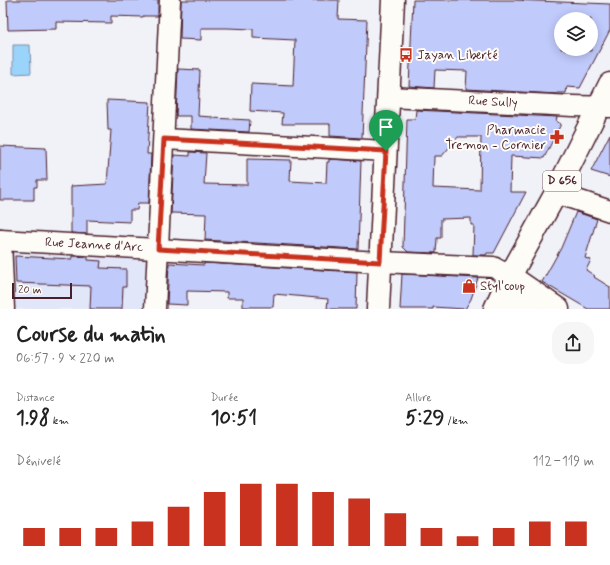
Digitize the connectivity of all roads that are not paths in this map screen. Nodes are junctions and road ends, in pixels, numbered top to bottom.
1 (170, 0) edge
2 (392, 0) edge
3 (610, 84) edge
4 (388, 97) junction
5 (604, 107) edge
6 (164, 139) junction
7 (386, 151) junction
8 (556, 194) junction
9 (610, 211) edge
10 (0, 240) edge
11 (158, 249) junction
12 (380, 262) junction
13 (510, 276) junction
14 (498, 303) edge
15 (4, 309) edge
16 (155, 309) edge
17 (378, 309) edge
18 (527, 309) edge
19 (558, 309) edge

1 - 6 street
2 - 4 street
3 - 5 street, D 656
4 - 5 street, Rue Sully
4 - 7 street
5 - 8 street, D 656
6 - 7 street
6 - 11 street
7 - 12 street
8 - 9 street
8 - 13 street, D 656
10 - 11 street, Rue Jeanne d'Arc
10 - 15 street
11 - 12 street, Rue Jeanne d'Arc
11 - 16 street
12 - 13 street, Rue Jeanne d'Arc
12 - 17 street
13 - 14 street, D 656
13 - 19 street
14 - 18 street

